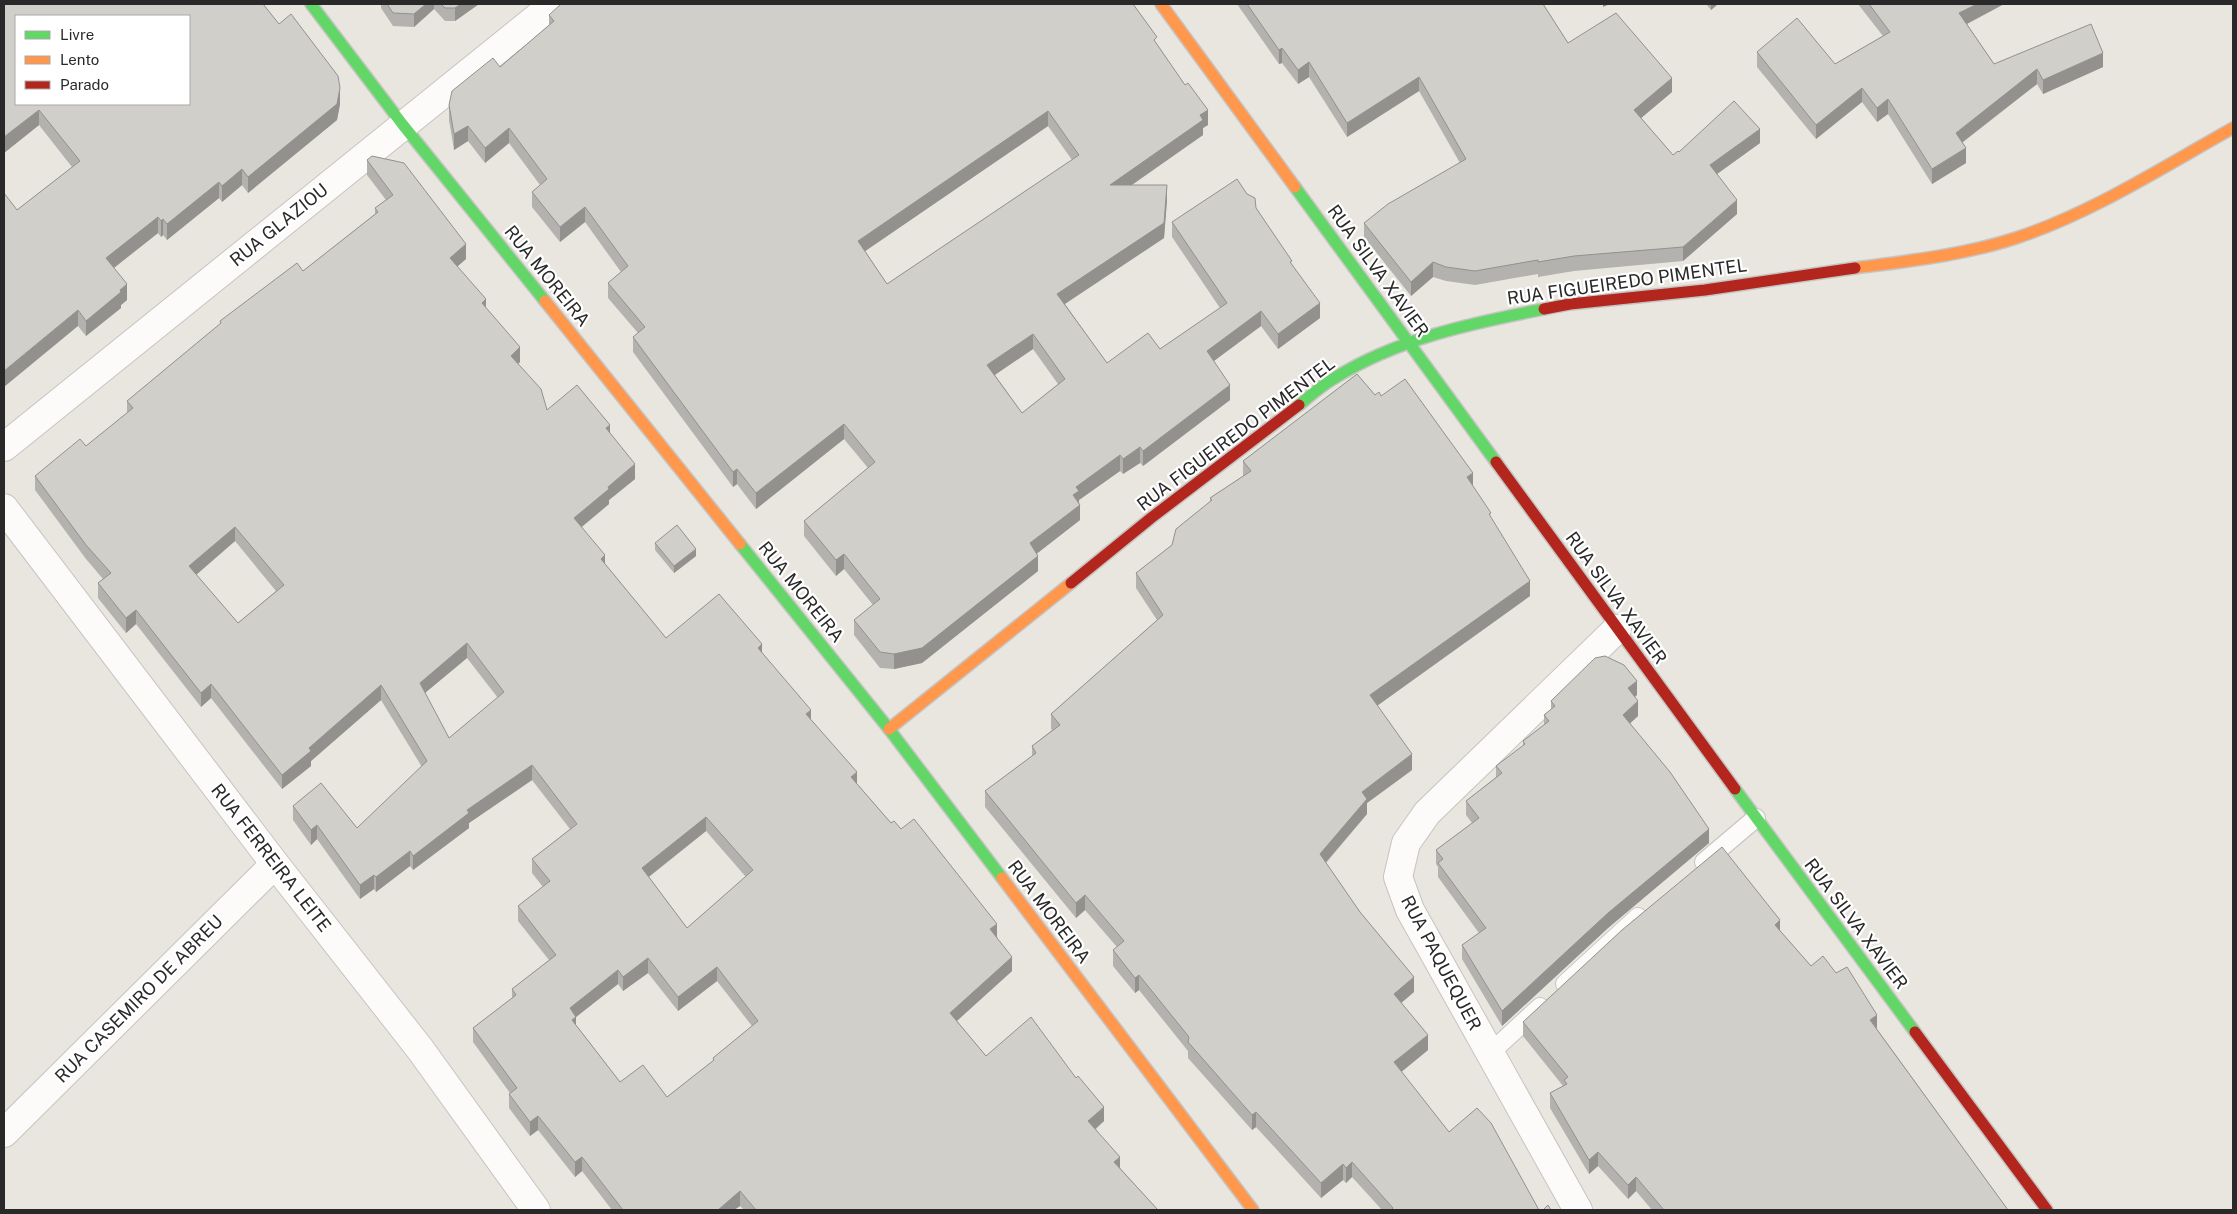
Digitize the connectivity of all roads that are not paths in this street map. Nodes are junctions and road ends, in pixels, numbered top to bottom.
1 (311, 4) edge
2 (554, 4) edge
3 (1161, 4) edge
4 (403, 126) junction
5 (2233, 128) edge
6 (1409, 343) junction
7 (4, 446) edge
8 (4, 508) edge
9 (1618, 629) junction
10 (889, 730) junction
11 (1756, 818) junction
12 (275, 864) junction
13 (1692, 871) edge
14 (1654, 904) edge
15 (1489, 1054) junction
16 (4, 1133) edge
17 (536, 1210) edge
18 (1253, 1210) edge
19 (1578, 1210) edge
20 (2047, 1210) edge

1 - 4 street, RUA MOREIRA
2 - 4 street, RUA GLAZIOU
3 - 6 street, RUA SILVA XAVIER
4 - 7 street, RUA GLAZIOU
4 - 10 street, RUA MOREIRA
5 - 6 street, RUA FIGUEIREDO PIMENTEL
6 - 9 street, RUA SILVA XAVIER
6 - 10 street, RUA FIGUEIREDO PIMENTEL
8 - 12 street, RUA FERREIRA LEITE
9 - 11 street, RUA SILVA XAVIER
9 - 15 street, RUA PAQUEQUER
10 - 18 street, RUA MOREIRA
11 - 13 lane
11 - 20 street, RUA SILVA XAVIER
12 - 16 street, RUA CASEMIRO DE ABREU
12 - 17 street, RUA FERREIRA LEITE
14 - 15 lane
15 - 19 street, RUA PAQUEQUER

